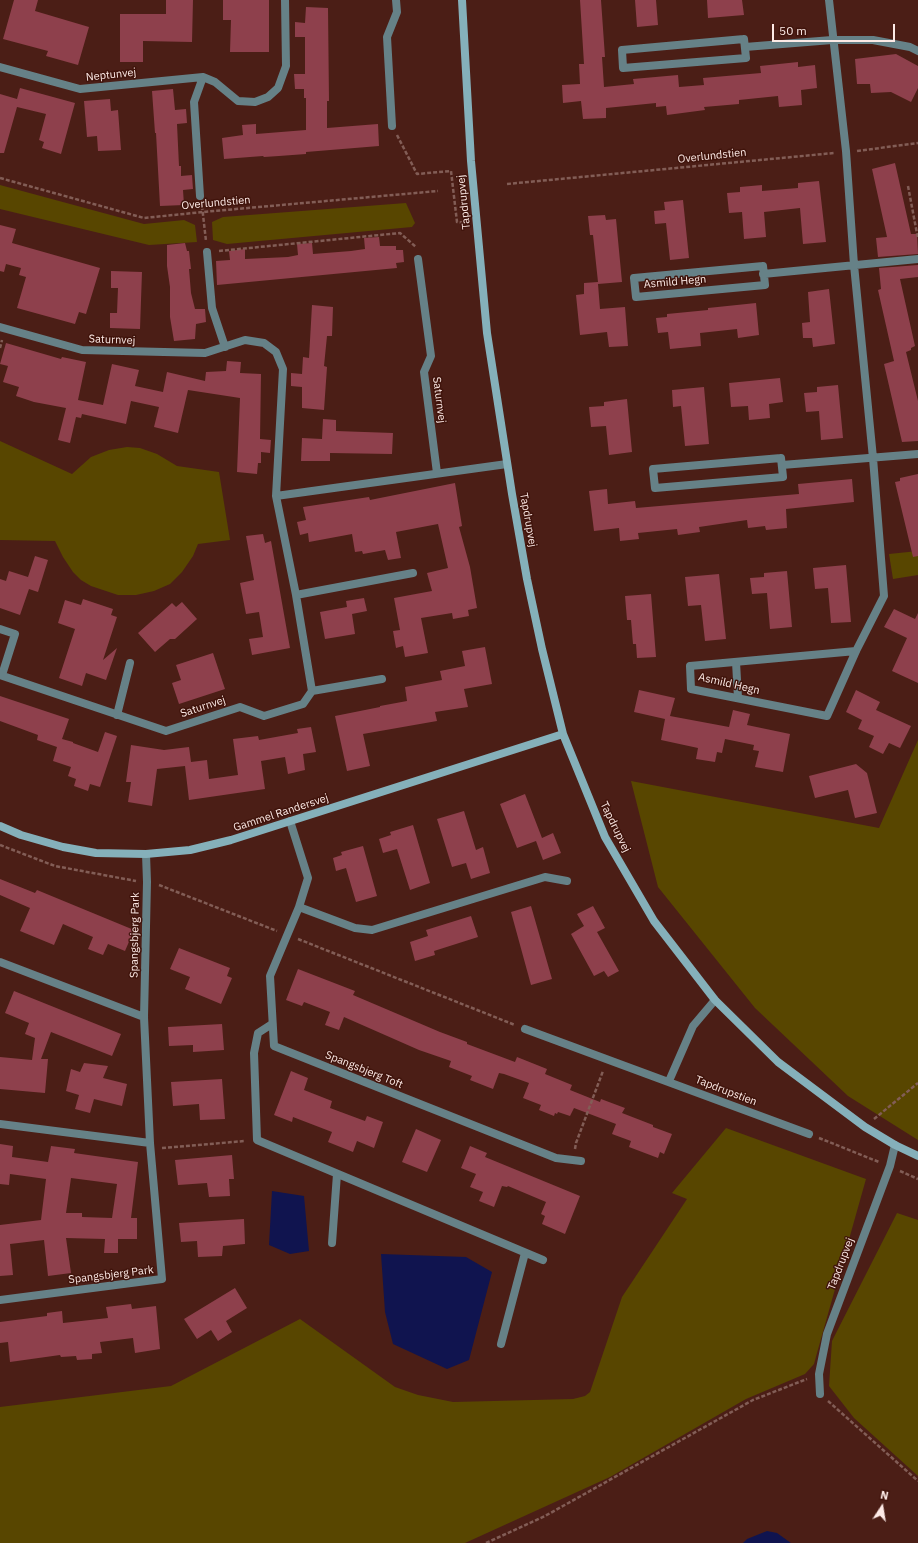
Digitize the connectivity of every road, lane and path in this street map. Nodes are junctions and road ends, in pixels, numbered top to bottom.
1 (285, 0) edge
2 (396, 0) edge
3 (462, 0) edge
4 (828, 0) edge
5 (832, 40) junction
6 (745, 47) junction
7 (918, 51) edge
8 (0, 68) edge
9 (203, 77) junction
10 (392, 126) joint
11 (918, 143) edge
12 (846, 151) junction
13 (0, 178) edge
14 (507, 184) dead end
15 (908, 186) dead end
16 (438, 191) dead end
17 (200, 196) joint
18 (203, 212) junction
19 (477, 225) junction
20 (918, 239) edge
21 (207, 252) junction
22 (418, 259) joint
23 (918, 259) edge
24 (854, 265) junction
25 (763, 274) junction
26 (0, 327) edge
27 (225, 348) junction
28 (918, 454) edge
29 (873, 458) junction
30 (507, 464) junction
31 (782, 466) junction
32 (437, 473) junction
33 (276, 496) junction
34 (412, 572) dead end
35 (296, 595) junction
36 (0, 629) edge
37 (856, 651) junction
38 (736, 662) junction
39 (130, 663) dead end
40 (1, 675) edge
41 (382, 679) dead end
42 (312, 691) junction
43 (738, 698) junction
44 (117, 715) junction
45 (563, 734) junction
46 (290, 821) junction
47 (0, 826) edge
48 (0, 845) edge
49 (146, 854) junction
50 (567, 881) dead end
51 (147, 882) junction
52 (299, 907) junction
53 (287, 935) junction
54 (0, 962) edge
55 (715, 1000) junction
56 (144, 1017) junction
57 (272, 1024) junction
58 (525, 1029) joint
59 (608, 1059) junction
60 (669, 1081) junction
61 (918, 1083) edge
62 (0, 1124) edge
63 (865, 1127) junction
64 (809, 1134) joint
65 (257, 1140) junction
66 (895, 1145) junction
67 (151, 1146) junction
68 (918, 1156) edge
69 (577, 1160) joint
70 (890, 1166) junction
71 (338, 1174) junction
72 (918, 1180) edge
73 (332, 1243) dead end
74 (525, 1253) junction
75 (542, 1260) dead end
76 (0, 1300) edge
77 (500, 1344) dead end
78 (820, 1374) junction
79 (820, 1394) joint
80 (918, 1481) edge
81 (486, 1543) edge

1 - 9 street
2 - 10 street
3 - 19 street, Tapdrupvej
4 - 5 street, Asmild Hegn
5 - 6 street
5 - 7 street
5 - 12 street, Asmild Hegn
6 - 6 street
8 - 9 street, Neptunvej
9 - 17 street
10 - 19 path
11 - 12 path, Overlundstien
12 - 14 path, Overlundstien
12 - 24 street, Asmild Hegn
13 - 18 path, Overlundstien
15 - 20 path
16 - 18 path, Overlundstien
17 - 18 path
18 - 21 path
19 - 30 street, Tapdrupvej
21 - 22 path
21 - 27 street
22 - 32 street, Saturnvej
23 - 24 street
24 - 25 street
24 - 29 street, Asmild Hegn
25 - 25 street, Asmild Hegn
26 - 27 street, Saturnvej
27 - 33 street, Saturnvej
28 - 29 street
29 - 31 street
29 - 37 street, Asmild Hegn
30 - 32 street
30 - 45 street, Tapdrupvej
31 - 31 street
32 - 33 street
33 - 35 street, Saturnvej
34 - 35 street
35 - 42 street, Saturnvej
36 - 40 street, Saturnvej
37 - 38 street, Asmild Hegn
37 - 43 street, Asmild Hegn
38 - 43 street
38 - 43 street, Asmild Hegn
39 - 44 street
40 - 44 street, Saturnvej
41 - 42 street
42 - 44 street, Saturnvej
45 - 46 street, Gammel Randersvej
45 - 55 street, Tapdrupvej
46 - 49 street, Gammel Randersvej
46 - 52 street, Spangsbjerg Toft
47 - 49 street, Gammel Randersvej
48 - 51 path
49 - 51 street, Spangsbjerg Park
50 - 52 street
51 - 53 path
51 - 56 street, Spangsbjerg Park
52 - 53 street, Spangsbjerg Toft
53 - 57 street, Spangsbjerg Toft
53 - 58 path
54 - 56 street
55 - 60 street
55 - 63 street, Tapdrupvej
56 - 67 street, Spangsbjerg Park
57 - 65 street
57 - 69 street, Spangsbjerg Toft
58 - 59 street, Tapdrupstien
59 - 60 street, Tapdrupstien
59 - 69 path
60 - 64 street, Tapdrupstien
61 - 63 path
62 - 67 street
63 - 66 street, Tapdrupvej
64 - 70 path
65 - 67 path
65 - 71 street
66 - 68 street, Tapdrupvej
66 - 70 street, Tapdrupvej
67 - 76 street, Spangsbjerg Park
70 - 72 path
70 - 78 street, Tapdrupvej
71 - 73 street
71 - 74 street
74 - 75 street
74 - 77 street
78 - 79 street, Tapdrupvej
78 - 81 path
79 - 80 path

